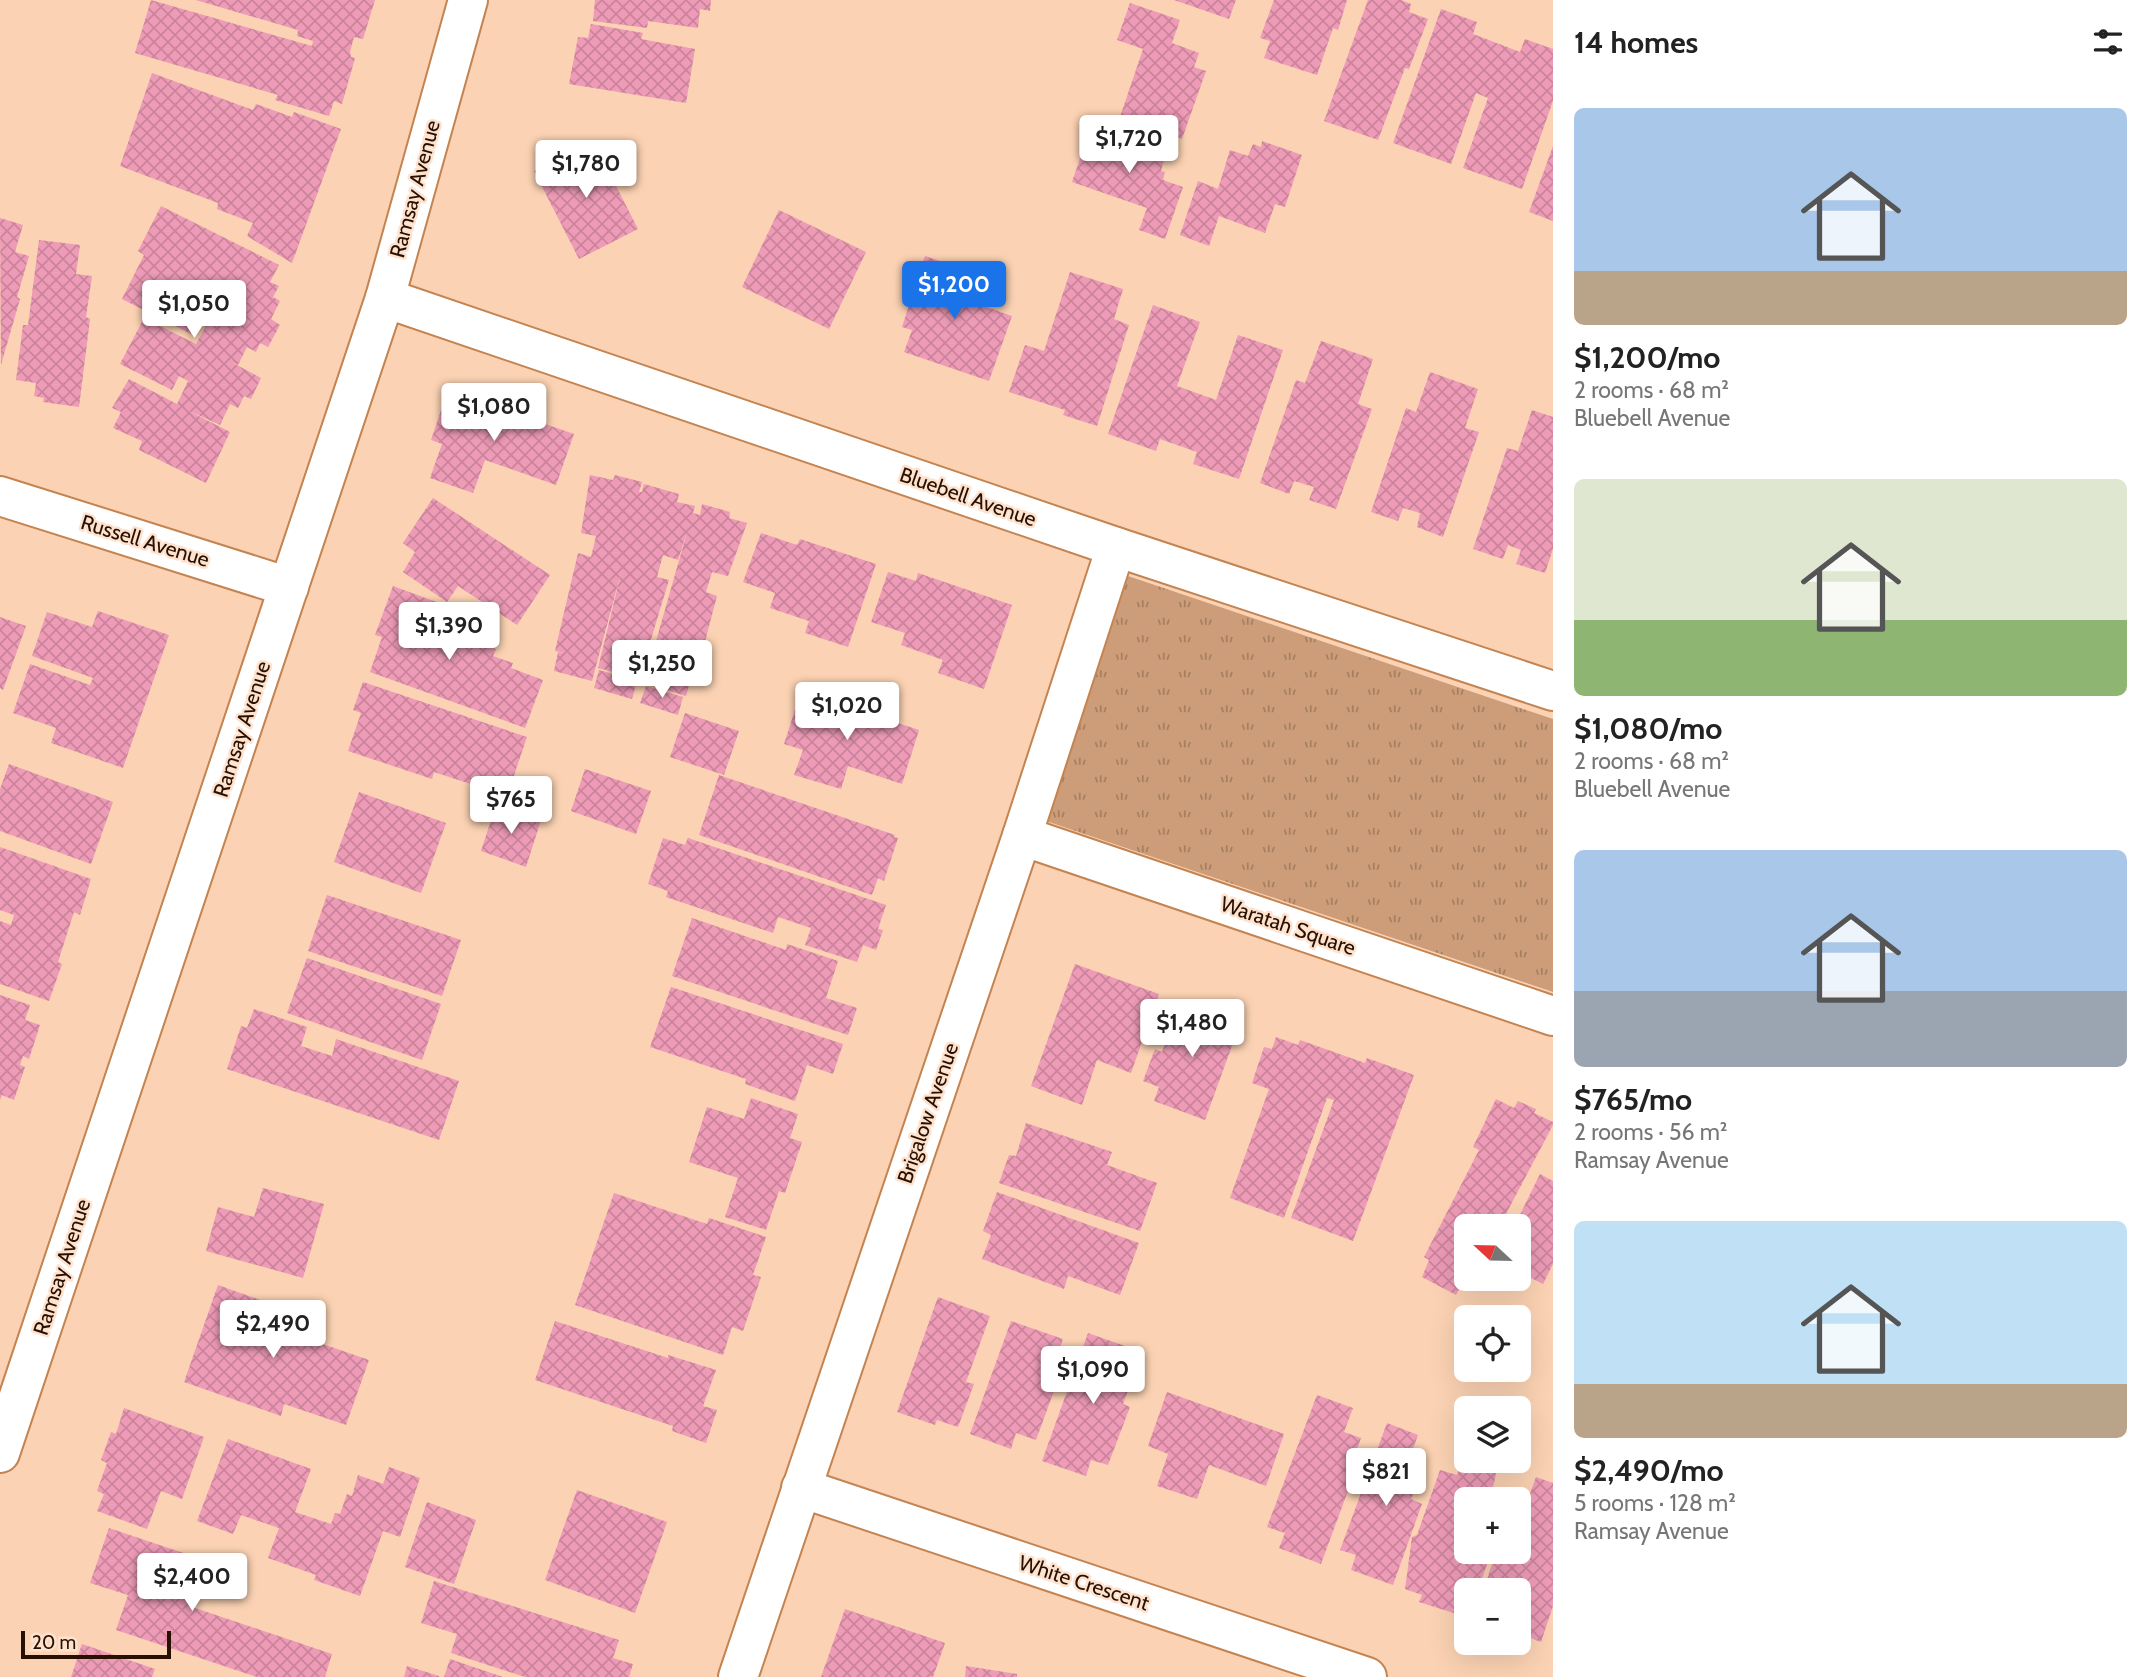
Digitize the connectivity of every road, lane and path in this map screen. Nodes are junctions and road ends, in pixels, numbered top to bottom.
1 (468, 0) edge
2 (385, 298) junction
3 (0, 496) edge
4 (1116, 547) junction
5 (289, 587) junction
6 (1553, 691) edge
7 (1023, 836) junction
8 (1553, 1016) edge
9 (0, 1453) edge
10 (801, 1488) junction
11 (738, 1677) edge
12 (1367, 1677) edge

1 - 2 street, Ramsay Avenue
2 - 4 street, Bluebell Avenue
2 - 5 street, Ramsay Avenue
3 - 5 street, Russell Avenue
4 - 6 street, Bluebell Avenue
4 - 7 street, Brigalow Avenue
5 - 9 street, Ramsay Avenue
7 - 8 street, Waratah Square
7 - 10 street, Brigalow Avenue
10 - 11 street, Brigalow Avenue
10 - 12 street, White Crescent

